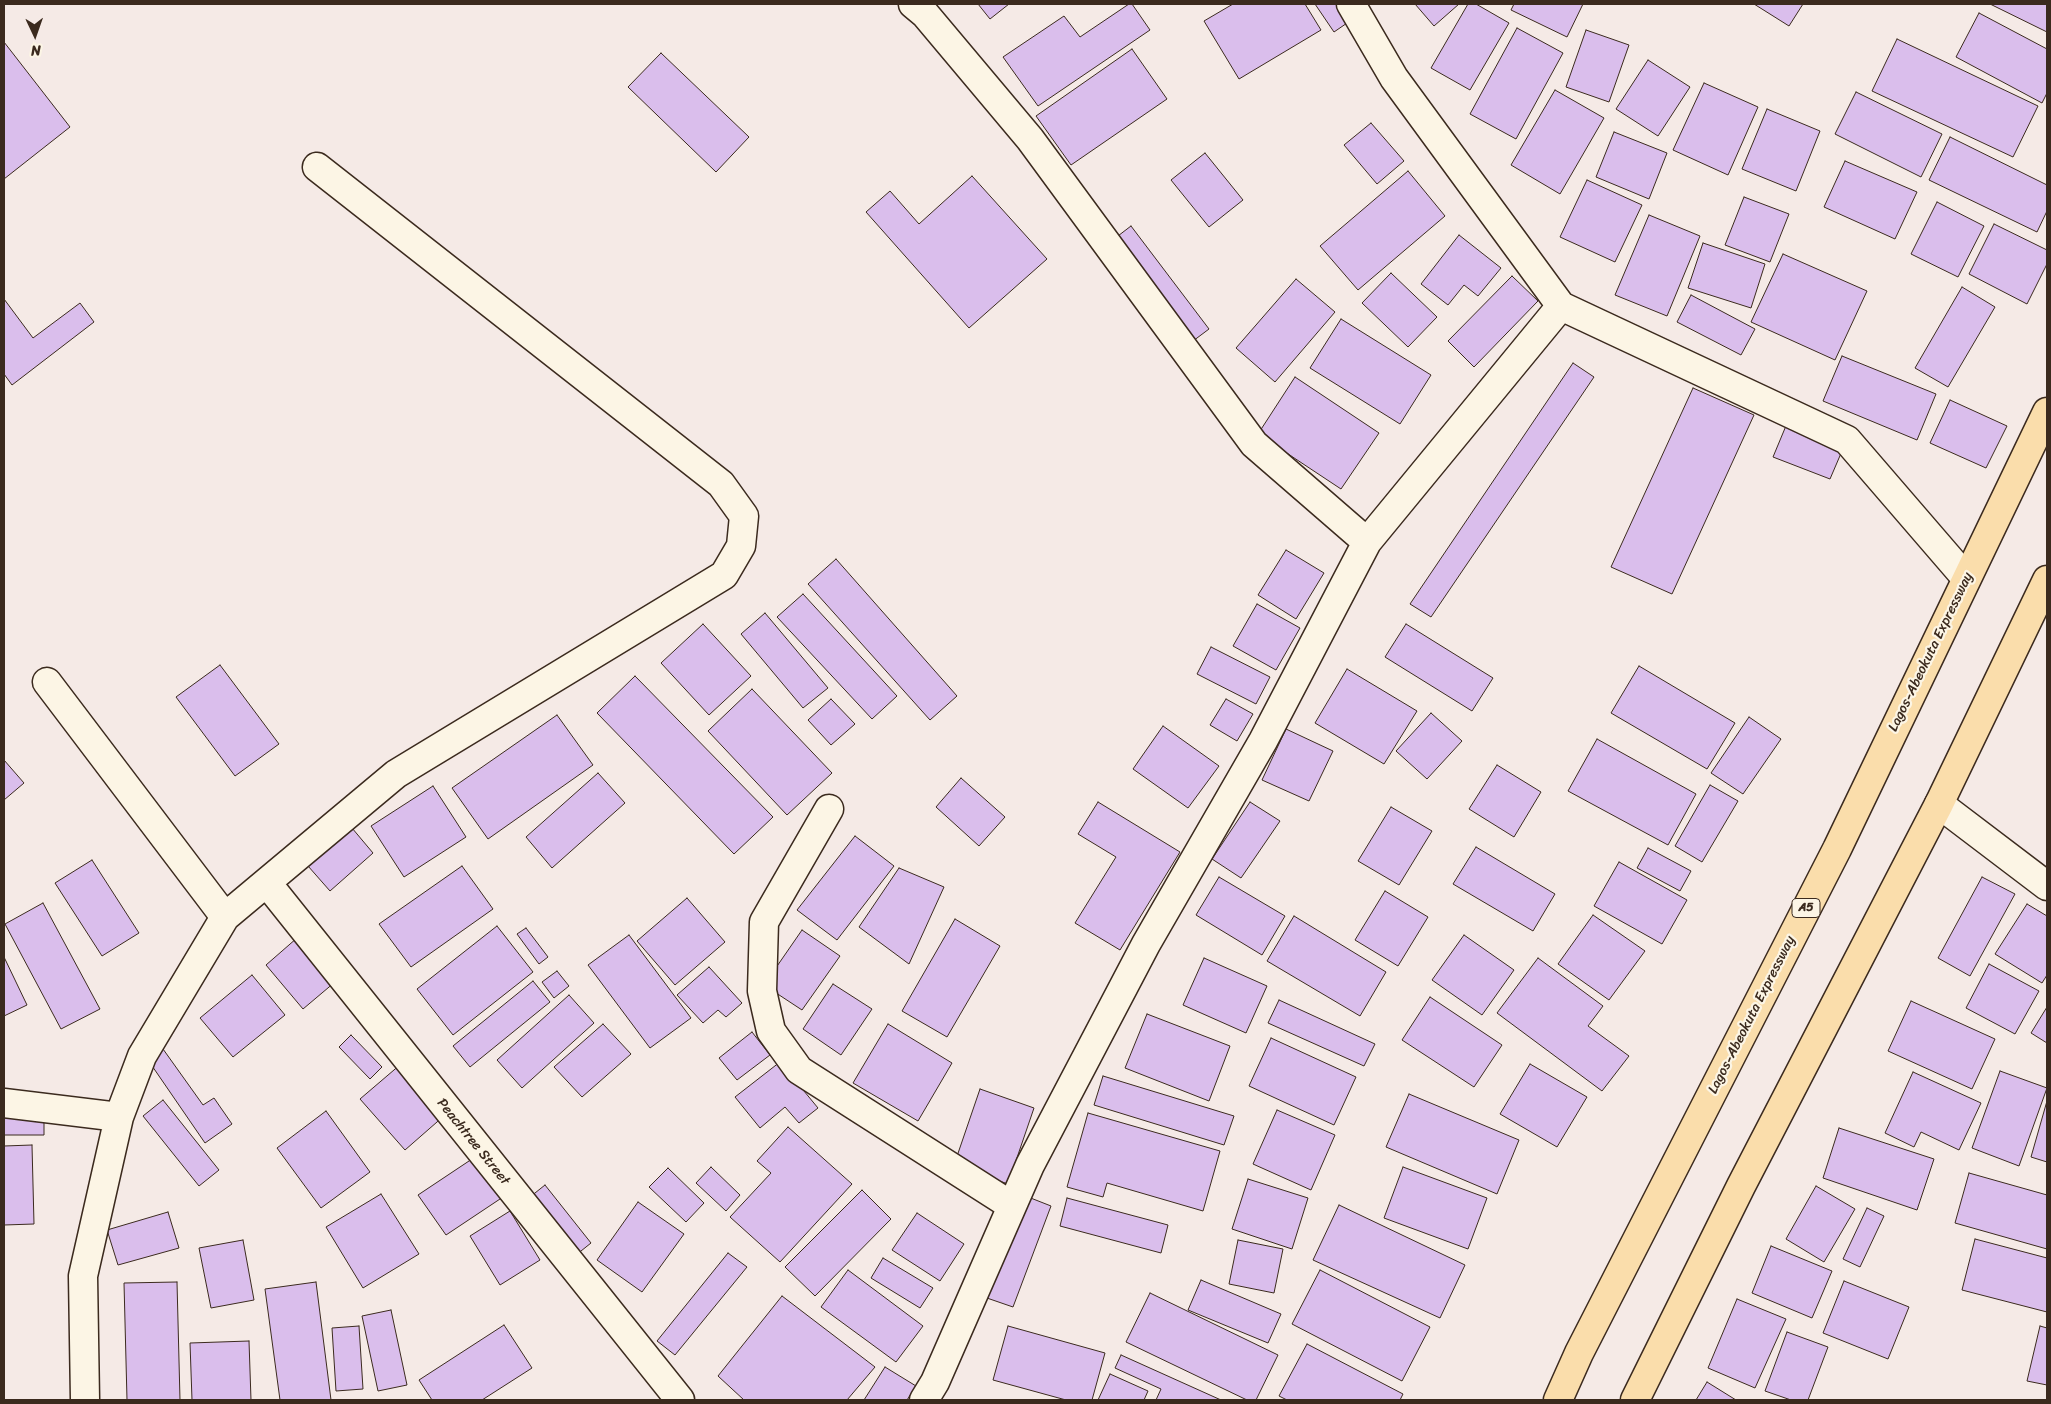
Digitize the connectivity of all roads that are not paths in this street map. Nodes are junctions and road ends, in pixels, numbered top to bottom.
1 (913, 4) edge
2 (1351, 4) edge
3 (317, 167) dead end
4 (1561, 306) junction
5 (2047, 412) edge
6 (1366, 542) junction
7 (1966, 578) junction
8 (2047, 580) edge
9 (46, 682) dead end
10 (1939, 804) junction
11 (829, 809) dead end
12 (267, 883) junction
13 (2047, 886) edge
14 (225, 917) junction
15 (4, 1103) edge
16 (119, 1117) junction
17 (1012, 1206) junction
18 (85, 1400) edge
19 (680, 1400) edge
20 (924, 1400) edge
21 (1558, 1400) edge
22 (1635, 1400) edge

1 - 6 street
2 - 4 street
3 - 12 street
4 - 6 street
4 - 7 street
5 - 7 highway, Lagos-Abeokuta Expressway / A5
6 - 17 street
7 - 21 highway, Lagos-Abeokuta Expressway / A5
8 - 10 highway
9 - 14 street
10 - 13 street
10 - 22 highway
11 - 17 street
12 - 14 street
12 - 19 street, Peachtree Street
14 - 16 street
15 - 16 street
16 - 18 street
17 - 20 street

